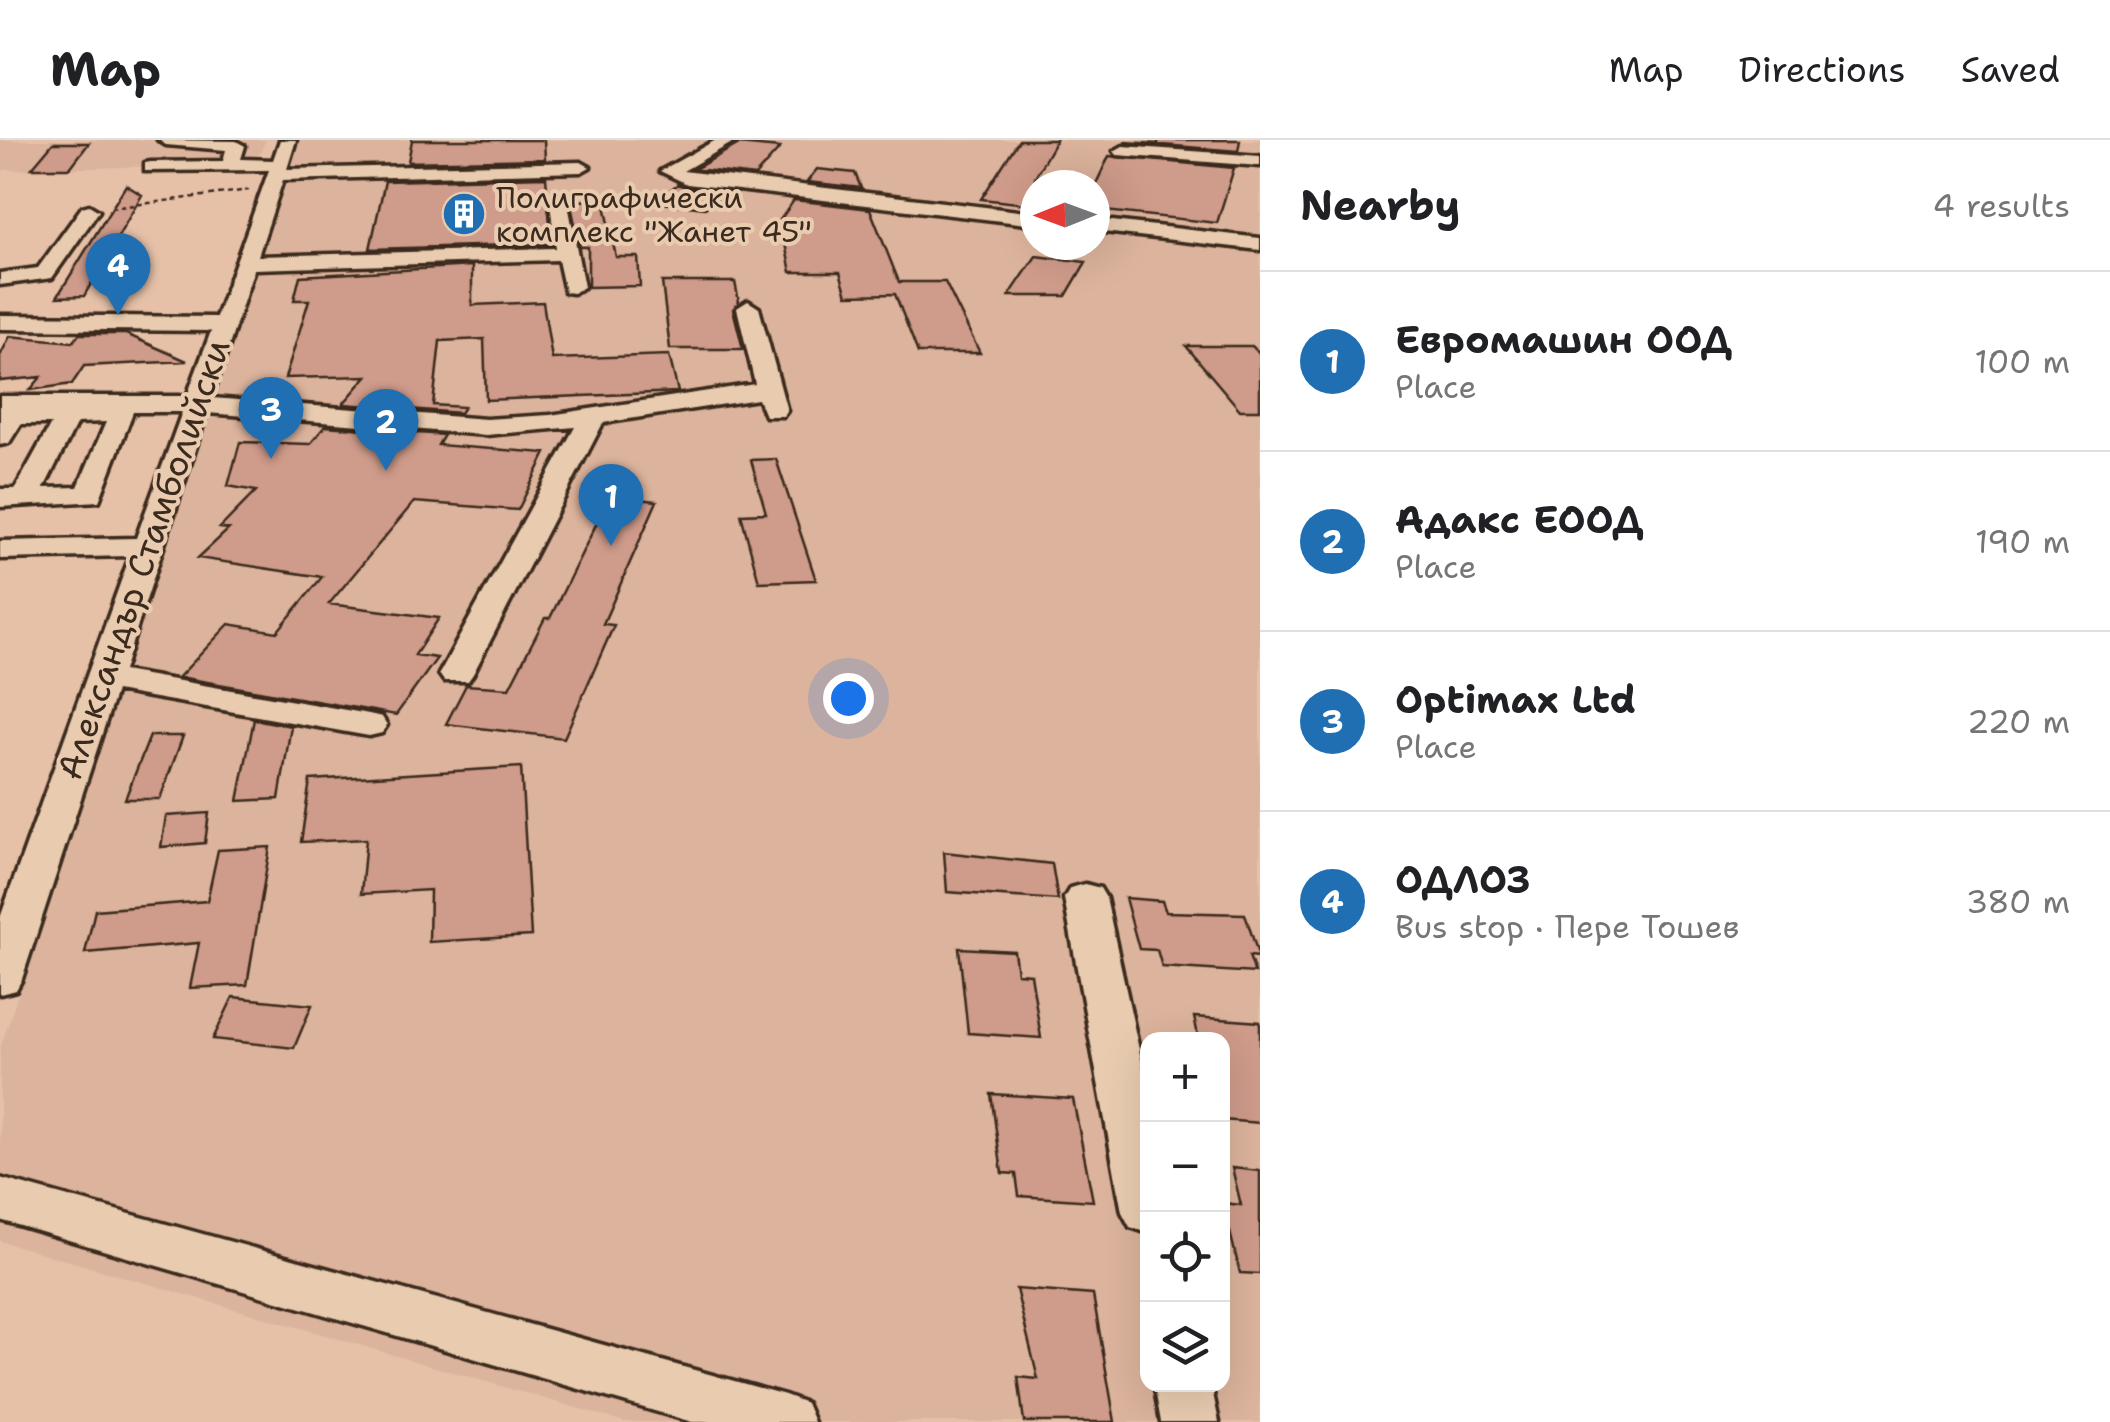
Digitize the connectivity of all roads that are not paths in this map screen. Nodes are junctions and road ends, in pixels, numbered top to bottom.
1 (166, 140) edge
2 (288, 140) edge
3 (729, 140) edge
4 (1168, 140) edge
5 (1124, 151) dead end
6 (1260, 151) edge
7 (1260, 161) edge
8 (239, 166) junction
9 (581, 167) dead end
10 (151, 168) dead end
11 (273, 175) junction
12 (559, 204) dead end
13 (89, 211) road end
14 (1020, 216) edge
15 (1110, 228) edge
16 (1260, 244) edge
17 (568, 254) junction
18 (244, 264) junction
19 (0, 279) edge
20 (573, 286) dead end
21 (748, 308) dead end
22 (0, 322) edge
23 (223, 324) junction
24 (0, 404) edge
25 (196, 404) junction
26 (106, 409) junction
27 (68, 416) junction
28 (594, 416) junction
29 (0, 437) edge
30 (12, 498) edge
31 (145, 547) junction
32 (0, 550) edge
33 (456, 674) dead end
34 (102, 678) junction
35 (369, 725) dead end
36 (1085, 898) dead end
37 (10, 918) edge
38 (0, 979) edge
39 (1140, 1172) edge
40 (0, 1199) edge
41 (1184, 1392) edge
42 (785, 1422) edge
43 (1190, 1422) edge

1 - 8 street
2 - 11 street, Александър Стамболийски
3 - 14 street
4 - 6 street
5 - 7 street
8 - 10 street
8 - 11 street
9 - 11 street
11 - 18 street, Александър Стамболийски
12 - 17 street
13 - 19 street
15 - 16 street
17 - 18 street
17 - 20 street
18 - 23 street, Александър Стамболийски
21 - 28 street
22 - 23 street
23 - 25 street, Александър Стамболийски
24 - 26 street
25 - 26 street
25 - 28 street
25 - 31 street, Александър Стамболийски
26 - 27 street
26 - 30 street
27 - 29 street
27 - 30 street
28 - 33 street
31 - 32 street
31 - 34 street, Александър Стамболийски
34 - 35 street
34 - 37 street, Александър Стамболийски
36 - 39 street
37 - 38 street, Александър Стамболийски
40 - 42 street
41 - 43 street

